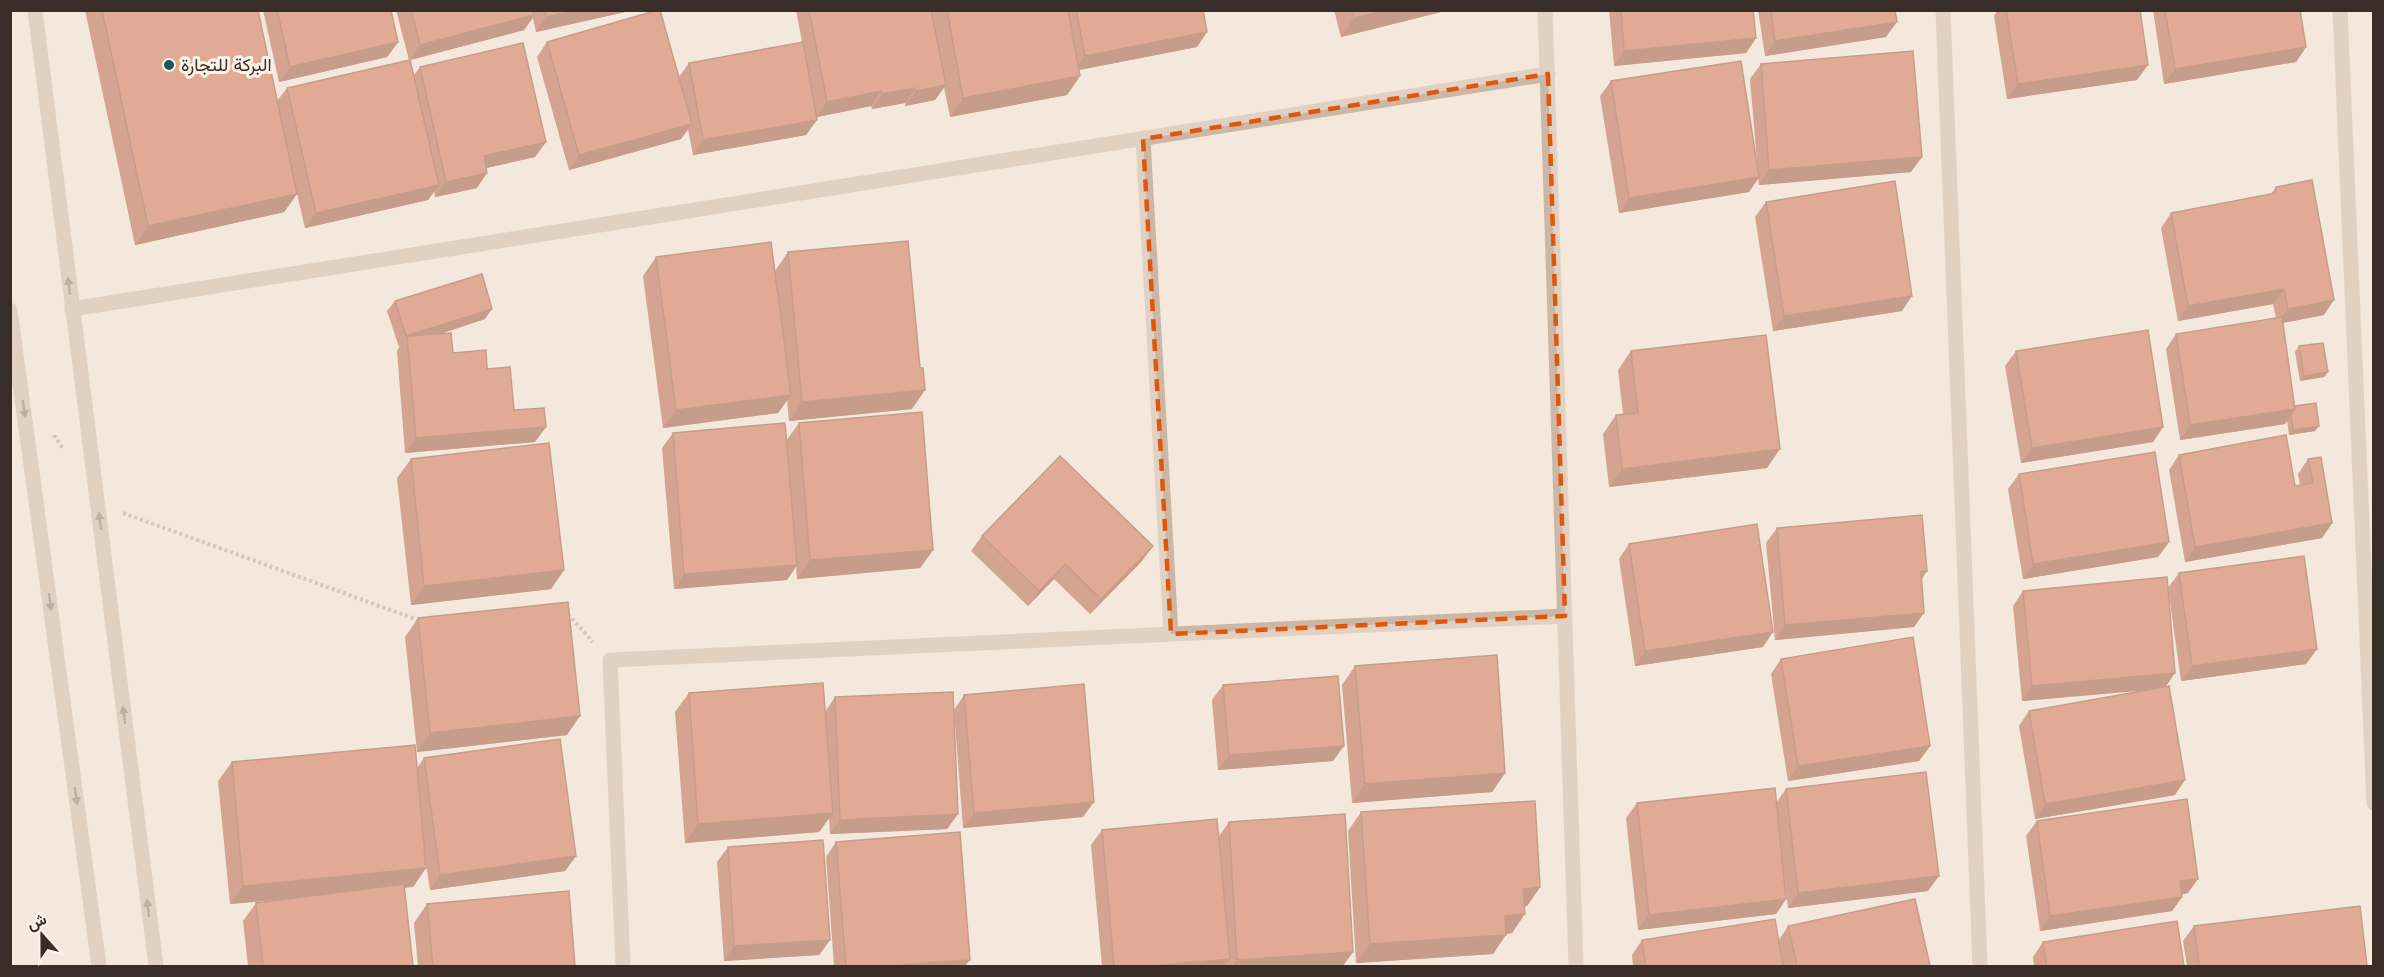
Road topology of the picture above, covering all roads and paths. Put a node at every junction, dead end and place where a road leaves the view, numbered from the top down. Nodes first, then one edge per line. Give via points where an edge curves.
1 (34, 10) edge
2 (1545, 10) edge
3 (1943, 10) edge
4 (2340, 10) edge
5 (1548, 74) junction
6 (1143, 139) junction
7 (72, 309) junction
8 (10, 310) edge
9 (50, 428) dead end
10 (68, 457) dead end
11 (98, 504) junction
12 (567, 612) edge
13 (1565, 616) junction
14 (422, 622) edge
15 (1171, 634) junction
16 (610, 660) junction
17 (2373, 803) edge
18 (99, 966) edge
19 (156, 966) edge
20 (623, 966) edge
21 (1576, 966) edge
22 (1980, 966) edge

7 -> 1 street
2 - 5 street
3 - 22 street
4 - 17 street
5 - 6 street
5 - 13 street
6 - 7 street
6 - 15 street
7 - 11 street
8 -> 18 street
9 - 10 path
11 - 14 path
19 -> 11 street
12 - 16 path
13 - 15 street
13 - 21 street
15 - 16 street
16 - 20 street

